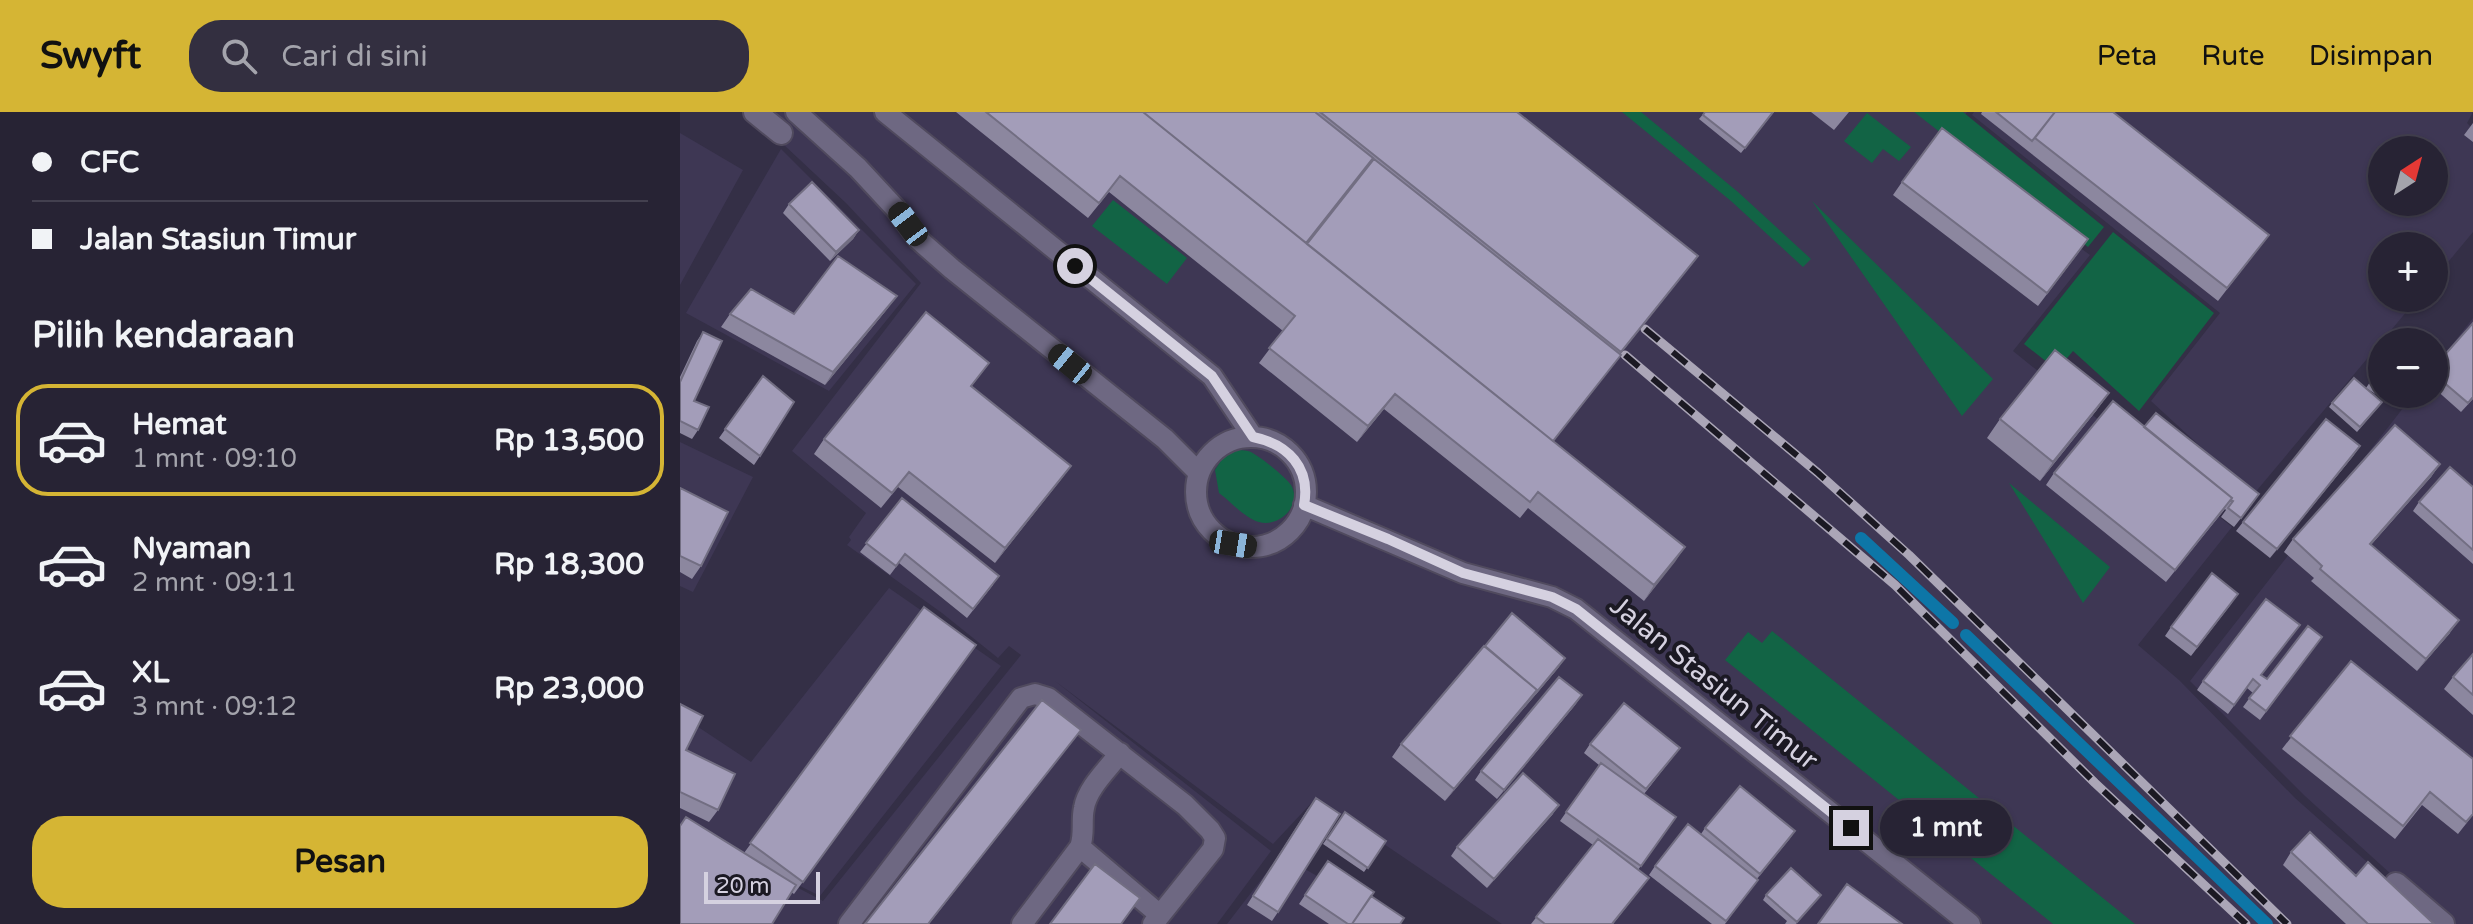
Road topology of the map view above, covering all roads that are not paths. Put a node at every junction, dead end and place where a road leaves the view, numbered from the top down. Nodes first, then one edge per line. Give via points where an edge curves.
1 (755, 112) edge
2 (796, 112) edge
3 (885, 112) edge
4 (781, 133) dead end
5 (1253, 437) junction
6 (1199, 473) junction
7 (1304, 505) junction
8 (1120, 753) junction
9 (1080, 847) junction
10 (2396, 884) edge
11 (1156, 920) edge
12 (849, 924) edge
13 (1022, 924) edge
14 (1970, 924) edge
15 (2443, 924) edge

1 - 4 street
2 - 6 lane via 858,168 919,240 1165,439
3 - 5 lane via 1212,376
5 - 6 lane via 1220,446
5 - 7 lane via 1285,449 1297,461 1304,477
6 - 7 lane via 1198,507 1206,523 1233,544 1267,545 1282,537 1295,526
7 - 14 lane, Jalan Stasiun Timur via 1463,573 1552,597 1576,609
8 - 9 lane via 1084,805
8 - 11 lane via 1185,805 1215,838 1213,849
8 - 12 lane via 1048,698 1021,698
9 - 11 lane
9 - 13 lane
10 - 15 street

